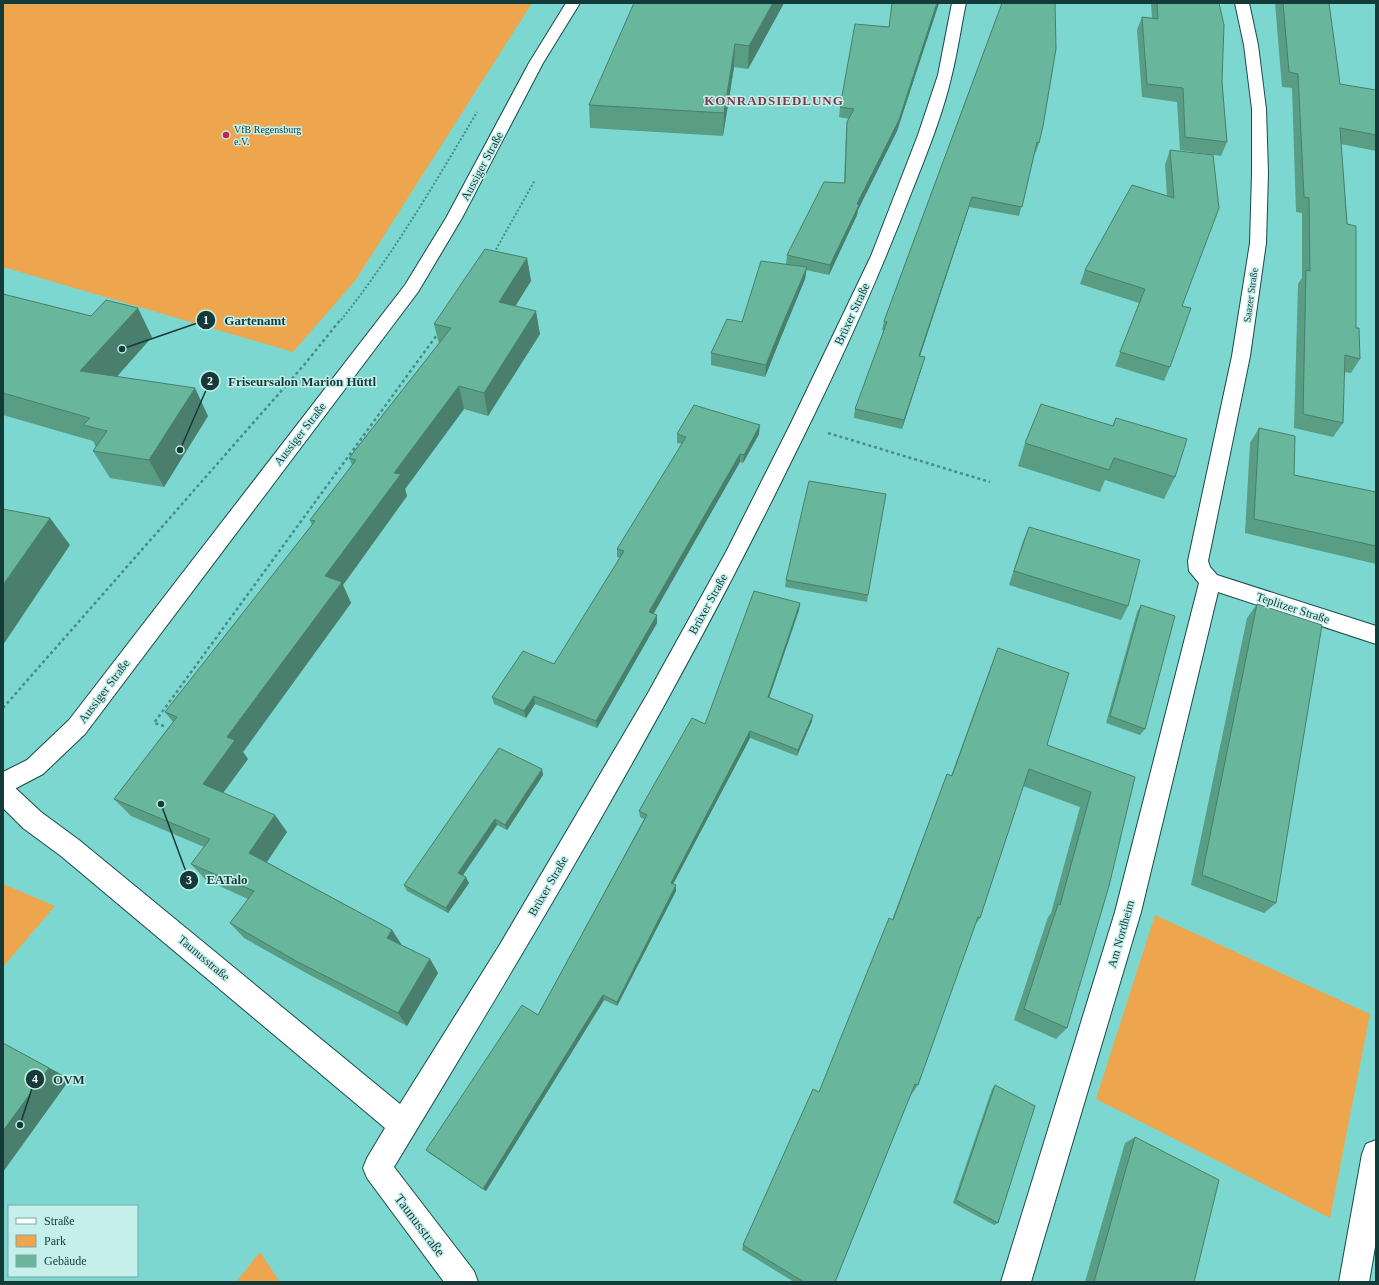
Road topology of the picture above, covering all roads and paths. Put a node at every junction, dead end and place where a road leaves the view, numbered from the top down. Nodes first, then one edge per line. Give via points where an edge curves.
1 (573, 3) edge
2 (959, 3) edge
3 (1242, 3) edge
4 (481, 106) dead end
5 (535, 180) dead end
6 (492, 257) edge
7 (440, 331) edge
8 (800, 425) junction
9 (990, 482) dead end
10 (1210, 581) junction
11 (1376, 635) edge
12 (3, 708) edge
13 (164, 726) edge
14 (3, 784) edge
15 (3, 792) edge
16 (404, 1126) junction
17 (1376, 1154) edge
18 (377, 1168) joint
19 (463, 1282) edge
20 (1016, 1282) edge
21 (1354, 1282) edge

1 - 14 street, Aussiger Straße via 536,63 454,218 412,288 78,727 35,767
2 - 8 street, Brüxer Straße via 945,75 926,135 879,256
3 - 10 street, Saazer Straße via 1251,44 1259,109 1258,243 1241,356 1198,561 1200,571
4 - 12 path via 428,195 370,283 304,366
5 - 6 path
7 - 13 path via 154,723
8 - 9 path
8 - 16 street, Brüxer Straße via 735,555 656,700 508,955
10 - 11 street, Teplitzer Straße
10 - 20 street, Am Nordheim via 1128,912
15 - 16 street, Taunusstraße via 32,820 112,883
16 - 18 street, Brüxer Straße
17 - 21 street
18 - 19 street, Taunusstraße

